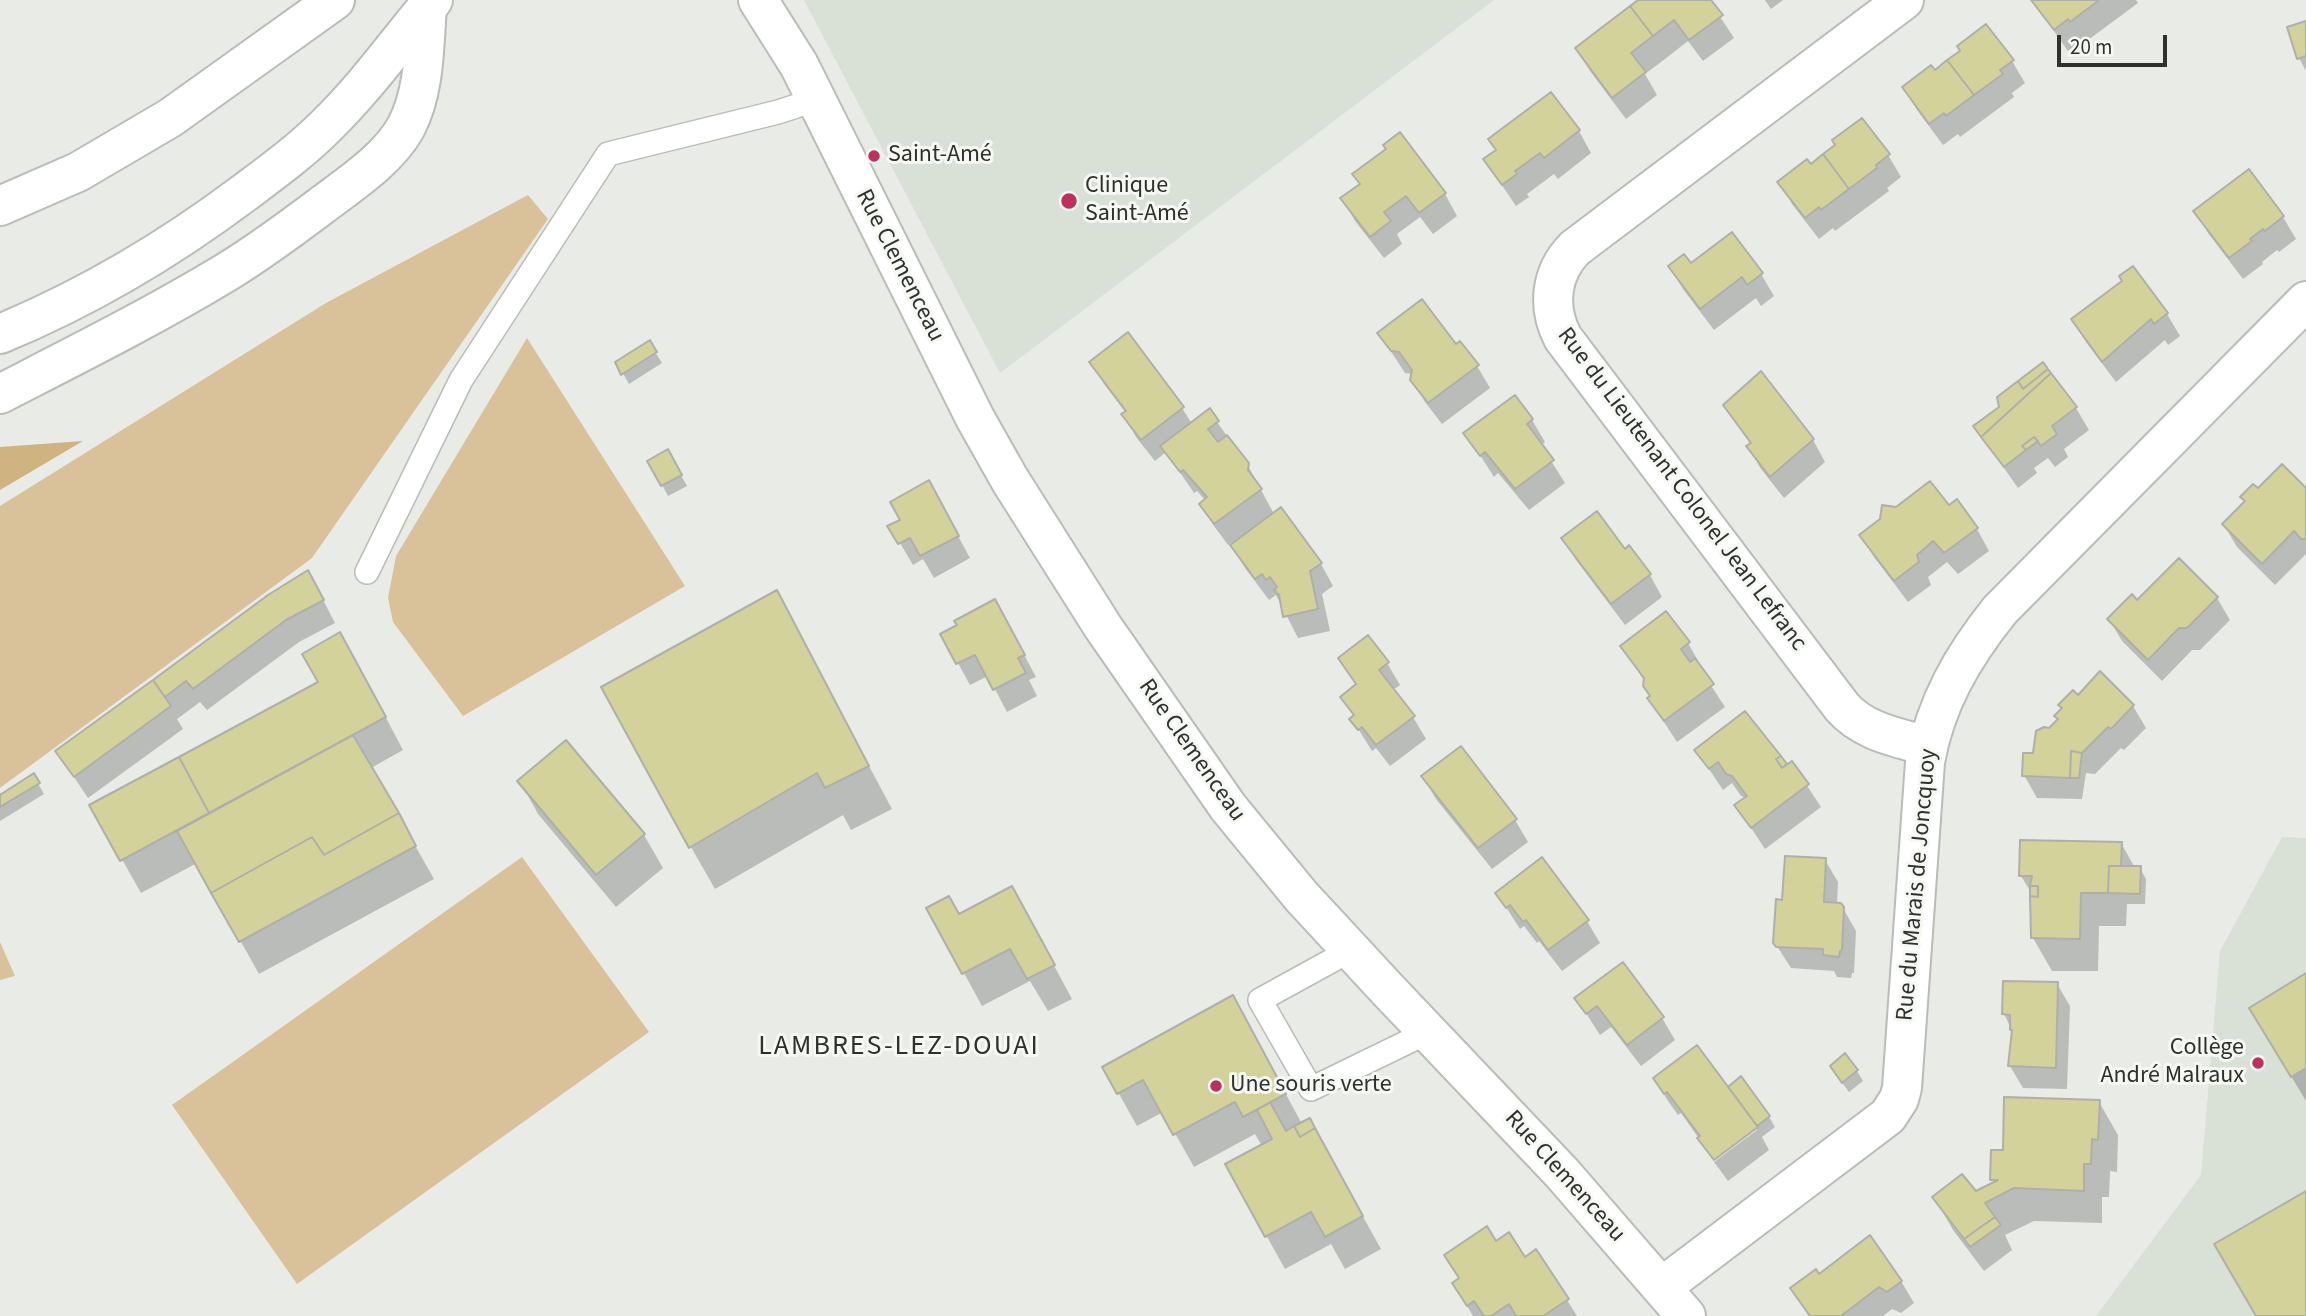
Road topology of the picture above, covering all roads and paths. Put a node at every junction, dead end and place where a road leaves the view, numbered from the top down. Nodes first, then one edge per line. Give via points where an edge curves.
1 (335, 0) edge
2 (730, 0) edge
3 (758, 0) edge
4 (1903, 0) edge
5 (430, 4) edge
6 (815, 100) junction
7 (0, 206) edge
8 (2306, 301) edge
9 (0, 334) edge
10 (0, 394) edge
11 (368, 572) dead end
12 (1927, 746) junction
13 (1351, 950) junction
14 (1428, 1032) junction
15 (1662, 1287) junction
16 (1686, 1316) edge

1 - 7 main road via 170,118 78,172
2 - 6 main road, Rue Clemenceau
3 - 6 main road, Rue Clemenceau via 794,56
4 - 12 main road, Rue du Lieutenant Colonel Jean Lefranc via 1575,248 1558,271 1553,316 1563,338 1842,707 1875,731
5 - 9 main road via 362,88 292,157 201,225 117,277
5 - 10 main road via 413,113 381,157 313,212 226,272
6 - 11 lane via 608,155 461,380
6 - 13 main road, Rue Clemenceau via 975,418 1038,527 1228,807
8 - 12 main road, Rue du Marais de Joncquoy via 2000,610 1948,687
12 - 15 main road, Rue du Marais de Joncquoy via 1899,1099 1888,1116
13 - 14 main road, Rue Clemenceau
13 - 14 lane via 1260,1000 1311,1089
14 - 15 main road, Rue Clemenceau
15 - 16 main road, Rue Clemenceau

